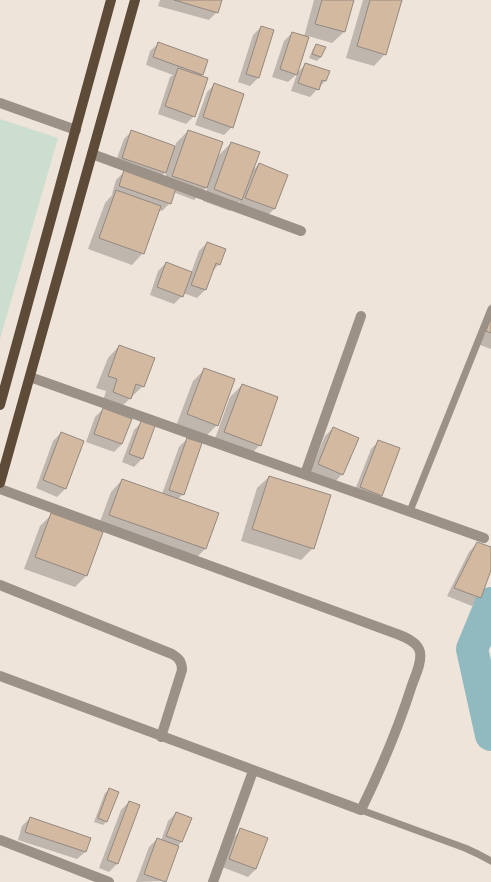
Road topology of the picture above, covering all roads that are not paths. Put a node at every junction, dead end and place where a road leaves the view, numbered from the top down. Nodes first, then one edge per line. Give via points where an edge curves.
1 (112, 0) edge
2 (135, 0) edge
3 (0, 103) edge
4 (76, 130) junction
5 (92, 154) junction
6 (301, 231) dead end
7 (491, 309) edge
8 (361, 316) dead end
9 (30, 377) junction
10 (0, 404) edge
11 (305, 474) junction
12 (0, 483) edge
13 (0, 489) edge
14 (410, 512) junction
15 (484, 538) dead end
16 (0, 586) edge
17 (0, 676) edge
18 (161, 737) junction
19 (253, 771) junction
20 (361, 810) junction
21 (0, 840) edge
22 (491, 861) edge
23 (110, 882) edge
24 (214, 882) edge

1 - 4 main road
2 - 5 main road
3 - 4 street
4 - 10 main road
5 - 6 street
5 - 9 main road
7 - 14 lane
8 - 11 street
9 - 11 street
9 - 12 main road
11 - 14 street
13 - 20 street via 397,634 417,646 420,652 419,663 401,722
14 - 15 street
16 - 18 street via 178,657 182,663 182,670
17 - 18 street
18 - 19 street
19 - 20 street
19 - 24 street
20 - 22 lane via 466,848
21 - 23 street

